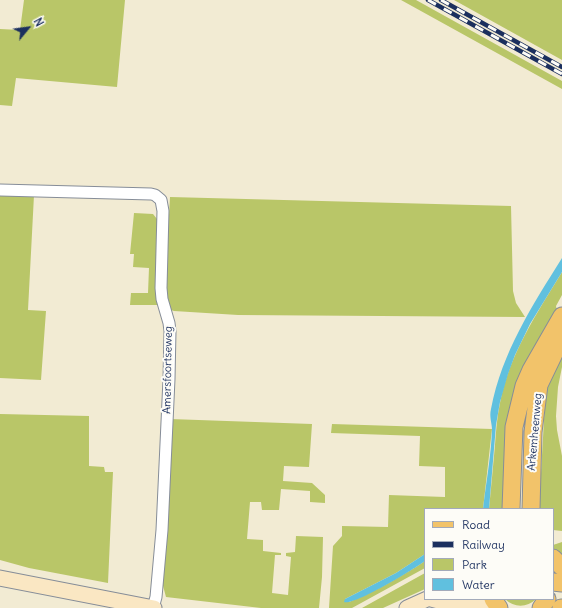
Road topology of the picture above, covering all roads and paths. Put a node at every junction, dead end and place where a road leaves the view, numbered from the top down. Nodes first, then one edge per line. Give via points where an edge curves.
1 (0, 190) edge
2 (562, 316) edge
3 (562, 337) edge
4 (511, 508) edge
5 (531, 508) edge
6 (554, 559) edge
7 (562, 567) edge
8 (0, 578) edge
9 (425, 600) edge
10 (435, 600) edge
11 (489, 604) edge
12 (153, 608) edge
13 (407, 608) edge

1 - 12 street, Amersfoortseweg via 151,194 161,200 161,288 170,331 162,530
2 - 4 main road, Arkemheenweg via 524,386 514,427
3 - 5 main road, Arkemheenweg via 539,385 533,432
6 - 7 main road
8 - 12 main road, Amersfoortseweg
9 - 13 main road
10 - 11 main road via 454,605

